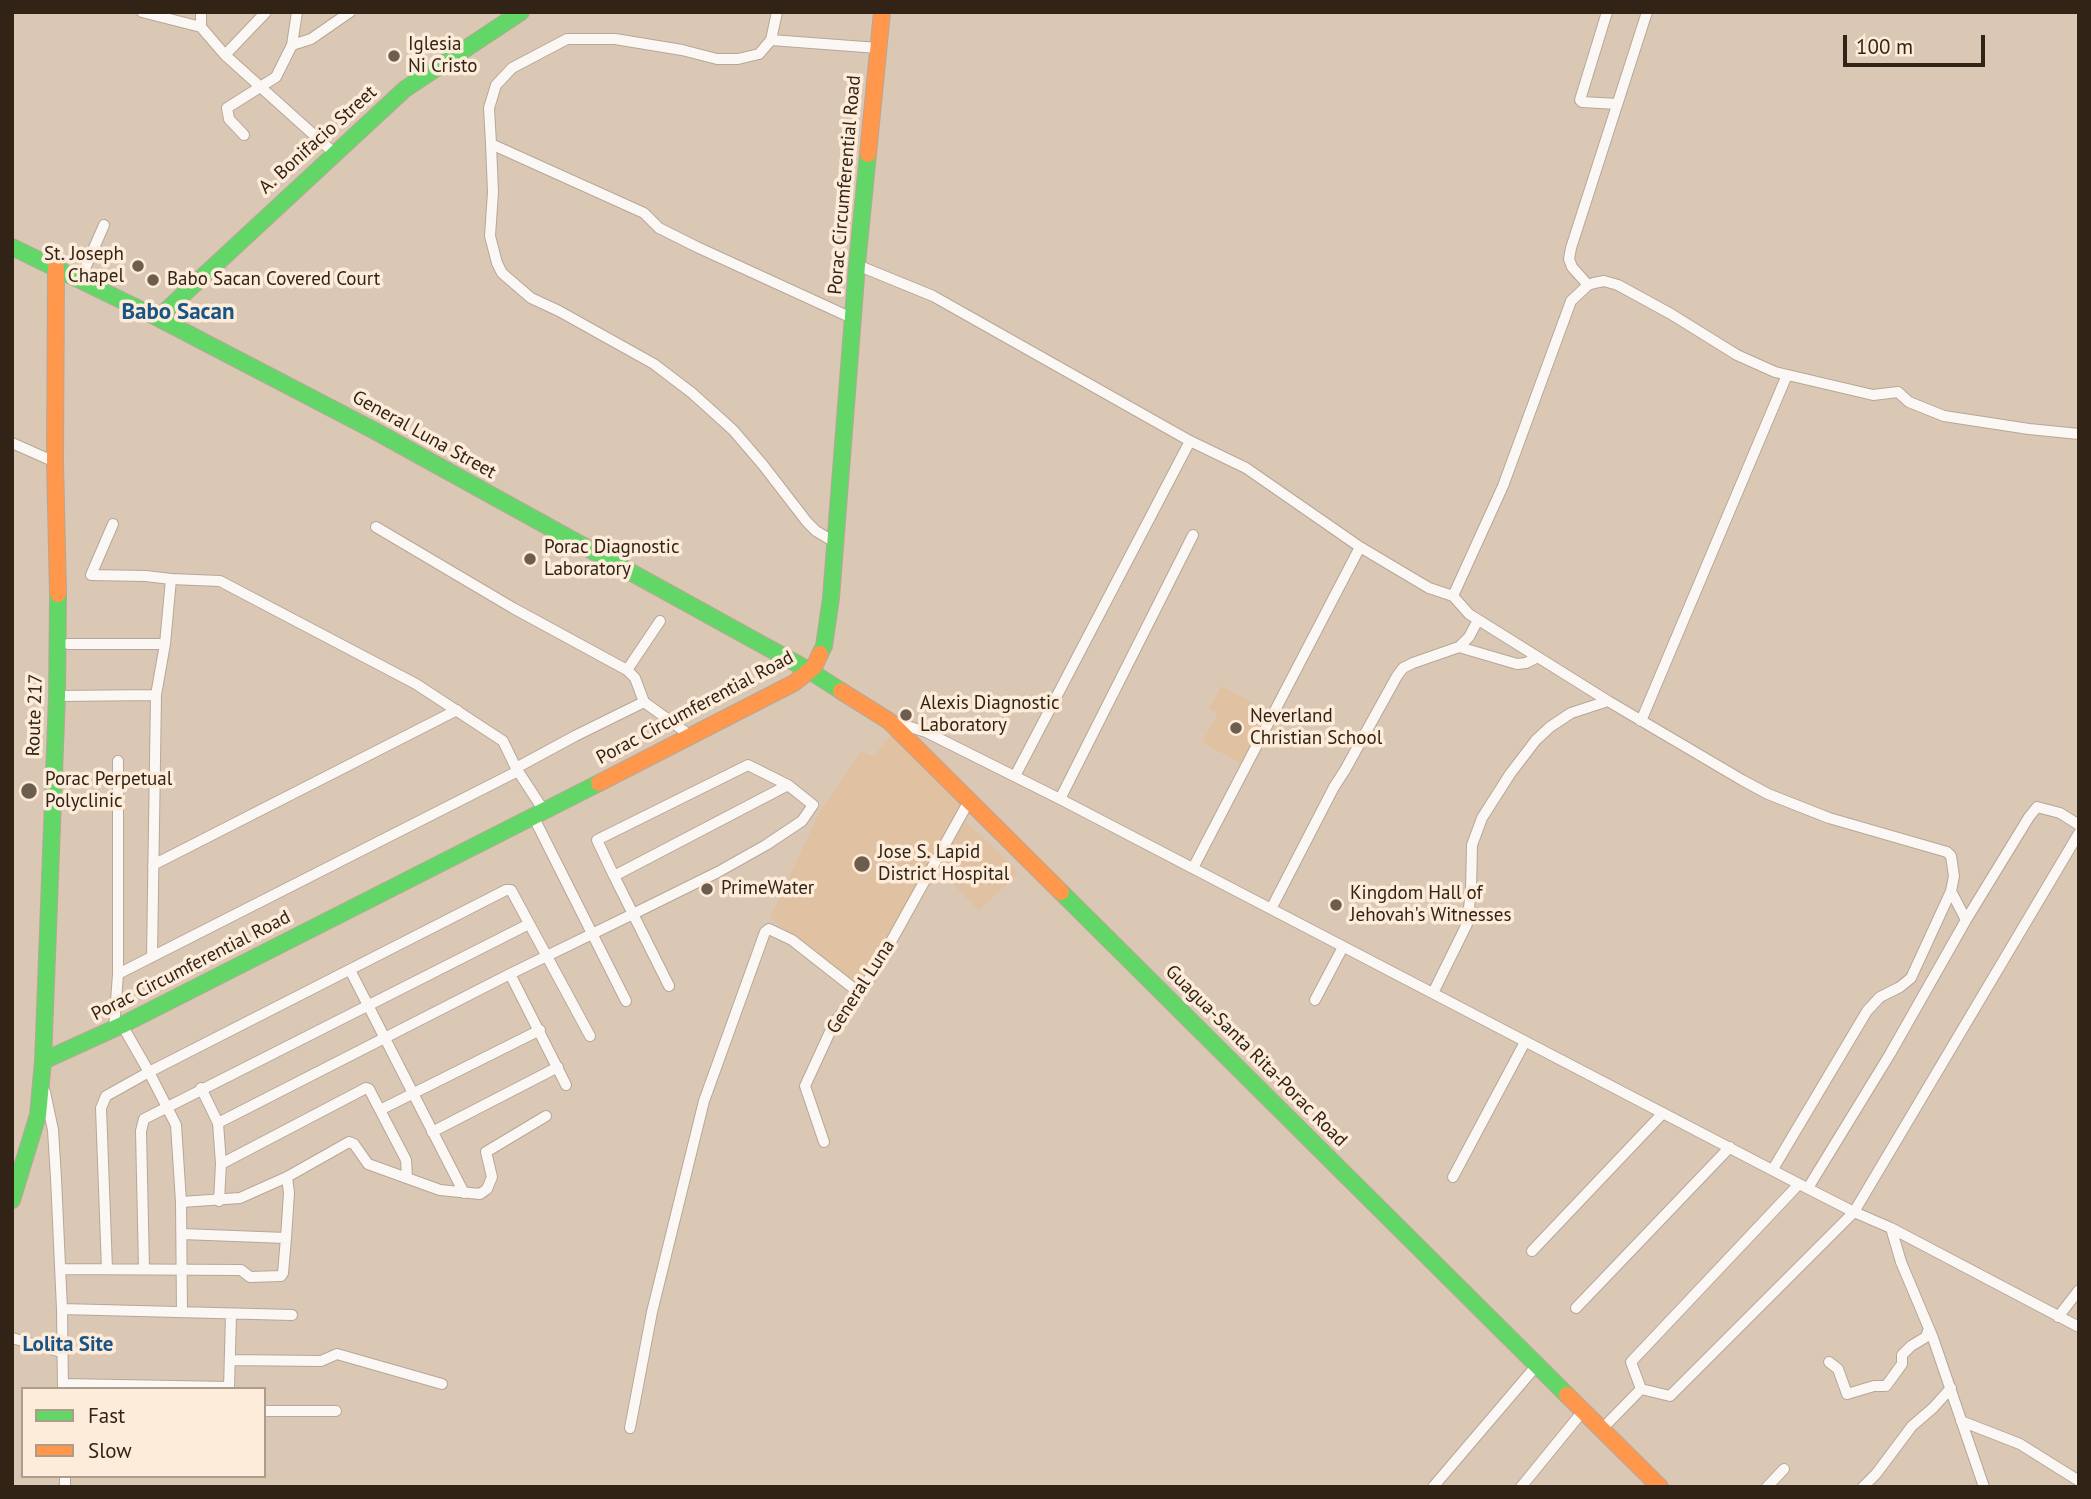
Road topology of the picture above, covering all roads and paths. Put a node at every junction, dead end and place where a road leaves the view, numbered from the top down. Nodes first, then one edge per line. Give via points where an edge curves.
1 (142, 12) edge
2 (201, 12) edge
3 (266, 12) edge
4 (350, 12) edge
5 (521, 12) edge
6 (777, 12) edge
7 (882, 12) edge
8 (1607, 12) edge
9 (1647, 12) edge
10 (298, 14) edge
11 (201, 27) junction
12 (771, 40) junction
13 (292, 45) junction
14 (878, 48) junction
15 (225, 55) junction
16 (260, 88) junction
17 (1617, 104) junction
18 (244, 135) dead end
19 (491, 144) junction
20 (334, 153) junction
21 (104, 225) dead end
22 (12, 247) edge
23 (858, 265) junction
24 (56, 268) junction
25 (80, 280) junction
26 (1588, 285) junction
27 (158, 318) junction
28 (854, 319) junction
29 (1787, 375) junction
30 (2079, 434) edge
31 (1190, 441) junction
32 (12, 443) edge
33 (55, 462) junction
34 (114, 524) dead end
35 (376, 527) dead end
36 (1194, 535) dead end
37 (836, 543) junction
38 (1360, 547) junction
39 (171, 579) junction
40 (1453, 596) junction
41 (1478, 620) junction
42 (660, 621) dead end
43 (68, 644) dead end
44 (165, 644) junction
45 (1460, 647) junction
46 (1538, 657) junction
47 (627, 670) junction
48 (810, 671) junction
49 (156, 695) junction
50 (57, 696) junction
51 (1608, 701) junction
52 (644, 702) junction
53 (457, 710) junction
54 (888, 721) junction
55 (1641, 721) junction
56 (691, 736) junction
57 (118, 761) dead end
58 (517, 769) junction
59 (1015, 776) junction
60 (788, 785) junction
61 (1060, 799) junction
62 (969, 801) junction
63 (539, 813) junction
64 (2079, 825) edge
65 (2079, 833) edge
66 (153, 866) junction
67 (1193, 868) junction
68 (614, 876) junction
69 (1951, 891) junction
70 (1271, 909) junction
71 (634, 914) junction
72 (1966, 920) junction
73 (529, 924) junction
74 (592, 934) junction
75 (1343, 947) junction
76 (152, 957) junction
77 (546, 957) junction
78 (350, 970) junction
79 (118, 974) junction
80 (510, 975) junction
81 (669, 986) dead end
82 (857, 992) junction
83 (1433, 993) junction
84 (1315, 1000) dead end
85 (626, 1001) dead end
86 (368, 1005) junction
87 (118, 1027) junction
88 (540, 1030) junction
89 (590, 1036) dead end
90 (385, 1038) junction
91 (1525, 1042) junction
92 (43, 1061) junction
93 (558, 1067) junction
94 (149, 1072) junction
95 (42, 1080) junction
96 (566, 1084) dead end
97 (201, 1088) junction
98 (412, 1093) junction
99 (166, 1106) junction
100 (380, 1110) junction
101 (1663, 1112) junction
102 (547, 1116) dead end
103 (218, 1123) junction
104 (432, 1132) junction
105 (824, 1142) dead end
106 (1730, 1147) junction
107 (221, 1164) junction
108 (1773, 1169) junction
109 (287, 1177) junction
110 (407, 1177) junction
111 (1453, 1177) dead end
112 (1804, 1186) junction
113 (464, 1193) junction
114 (12, 1200) edge
115 (219, 1201) junction
116 (181, 1202) junction
117 (1854, 1212) junction
118 (1891, 1228) junction
119 (182, 1234) junction
120 (286, 1238) junction
121 (1532, 1251) dead end
122 (61, 1269) junction
123 (107, 1269) junction
124 (144, 1269) junction
125 (183, 1270) junction
126 (2079, 1290) edge
127 (1576, 1308) dead end
128 (62, 1309) junction
129 (182, 1312) junction
130 (231, 1314) junction
131 (292, 1315) dead end
132 (2058, 1317) junction
133 (1929, 1328) junction
134 (2079, 1328) edge
135 (12, 1338) edge
136 (61, 1352) junction
137 (230, 1360) junction
138 (1829, 1362) dead end
139 (1537, 1365) junction
140 (442, 1384) dead end
141 (62, 1387) edge
142 (229, 1387) edge
143 (1951, 1388) junction
144 (1642, 1389) junction
145 (266, 1411) edge
146 (336, 1411) dead end
147 (1583, 1411) junction
148 (1961, 1421) junction
149 (630, 1428) dead end
150 (1602, 1430) junction
151 (1784, 1469) dead end
152 (2079, 1481) edge
153 (1433, 1487) edge
154 (1521, 1487) edge
155 (1660, 1487) edge
156 (1767, 1487) edge
157 (1863, 1487) edge
158 (1984, 1487) edge

1 - 11 street
2 - 11 street
3 - 15 street
4 - 13 street via 311,39
5 - 20 main road, A. Bonifacio Street via 405,89
6 - 12 street
7 - 14 main road, Porac Circumferential Road
8 - 17 street via 1580,100
9 - 17 street
10 - 13 street
11 - 15 street
12 - 14 street
12 - 19 street via 759,54 717,59 615,38 567,39 512,68 496,85 489,108
13 - 16 street via 276,77
14 - 23 main road, Porac Circumferential Road
15 - 16 street
16 - 18 street via 227,108 229,119
16 - 20 street
17 - 26 street via 1570,248 1572,267
19 - 28 street via 644,213 659,228
19 - 37 street via 491,236 502,273 531,298 654,364 692,393 733,430 807,522
20 - 27 main road, A. Bonifacio Street
21 - 25 street
22 - 24 main road, General Luna Street
23 - 28 main road, Porac Circumferential Road
23 - 31 street via 933,296
24 - 25 main road, General Luna Street
24 - 33 main road, Route 217
25 - 27 main road, General Luna Street
26 - 29 street via 1604,281 1618,285 1737,355
26 - 40 street via 1571,301 1503,486
27 - 48 main road, General Luna Street via 375,431
28 - 37 main road, Porac Circumferential Road
29 - 30 street via 1873,394 1898,392 1909,402 1944,416
29 - 55 street
31 - 38 street via 1246,468
31 - 59 street
32 - 33 street
33 - 50 main road, Route 217
34 - 39 street via 91,575
35 - 47 street
36 - 61 street
37 - 48 main road, Porac Circumferential Road via 824,646
38 - 40 street
38 - 67 street
39 - 44 street
39 - 53 street via 220,581
40 - 41 street
41 - 45 street
41 - 46 street
42 - 47 street
43 - 44 street
44 - 49 street
45 - 46 street via 1517,664
45 - 70 street via 1413,663 1397,676
46 - 51 street
47 - 52 street
48 - 54 main road, Guagua-Santa Rita-Porac Road
48 - 56 main road, Porac Circumferential Road
49 - 50 street
49 - 66 street
50 - 92 main road, Route 217
51 - 55 street
51 - 83 street via 1571,713 1536,740 1482,818 1472,845 1466,924
52 - 56 street
52 - 58 street
53 - 58 street via 503,741
53 - 66 street
54 - 59 street via 926,732
54 - 62 main road, Guagua-Santa Rita-Porac Road
55 - 69 street via 1768,794 1829,818 1947,852 1954,876
56 - 63 main road, Porac Circumferential Road
57 - 79 street
58 - 63 street
58 - 76 street
59 - 61 street
60 - 68 street
60 - 68 street via 748,765 597,840
60 - 71 street via 813,805 802,821 718,872
61 - 67 street
62 - 82 street, General Luna via 873,974
62 - 139 main road, Guagua-Santa Rita-Porac Road
63 - 74 street
63 - 87 main road, Porac Circumferential Road
64 - 72 street via 2060,813 2037,807
65 - 117 street
66 - 76 street
67 - 70 street
68 - 71 street
69 - 72 street
69 - 108 street via 1911,978 1867,1011
70 - 75 street
71 - 74 street
71 - 81 street
72 - 112 street via 1885,1064
73 - 77 street
73 - 78 street via 508,889
73 - 86 street
74 - 77 street
74 - 85 street
75 - 83 street
75 - 84 street
76 - 79 street
77 - 80 street
77 - 89 street
78 - 86 street
78 - 94 street
79 - 87 street
80 - 88 street
80 - 90 street
82 - 105 street, General Luna via 834,1023 805,1086
82 - 149 street via 792,940 769,929 765,932 704,1101 652,1312
83 - 91 street
86 - 90 street
86 - 97 street
87 - 92 main road, Porac Circumferential Road
87 - 94 street
88 - 93 street
88 - 98 street
90 - 98 street
90 - 103 street
91 - 101 street
91 - 111 street
92 - 95 main road, Route 217
93 - 96 street
93 - 104 street
94 - 99 street
94 - 123 street via 110,1092 101,1108
95 - 114 main road, Route 217 via 38,1115
95 - 122 street via 53,1130
97 - 99 street
97 - 103 street
98 - 100 street
98 - 104 street
99 - 116 street via 176,1125
99 - 124 street via 141,1125
100 - 107 street via 365,1088
100 - 110 street via 406,1160
101 - 106 street
101 - 121 street
102 - 113 street via 486,1152 492,1175 489,1186 480,1194
103 - 107 street
104 - 113 street
106 - 108 street
106 - 127 street
107 - 115 street
108 - 112 street
109 - 110 street via 349,1142 368,1164
109 - 115 street via 240,1198
109 - 120 street
110 - 113 street via 440,1190
112 - 117 street
112 - 144 street via 1631,1362
115 - 116 street
116 - 119 street
117 - 118 street
117 - 144 street via 1670,1396
118 - 132 street
118 - 133 street
119 - 120 street
119 - 125 street
120 - 125 street via 279,1276 250,1277 241,1270
122 - 123 street
122 - 128 street
123 - 124 street
124 - 125 street
125 - 129 street
126 - 132 street
128 - 129 street
128 - 136 street
129 - 130 street
130 - 131 street
130 - 137 street
132 - 134 street
133 - 138 street via 1926,1337 1902,1355 1899,1371 1886,1386 1847,1394 1838,1369
133 - 143 street
135 - 136 street
136 - 141 street
137 - 140 street via 321,1361 337,1354
137 - 142 street
139 - 147 main road, Guagua-Santa Rita-Porac Road
139 - 153 street
143 - 148 street
143 - 157 street via 1912,1426
144 - 150 street
145 - 146 street
147 - 150 main road, Guagua-Santa Rita-Porac Road
147 - 154 street
148 - 152 street via 2020,1444
148 - 158 street
150 - 155 main road, Guagua-Santa Rita-Porac Road
151 - 156 street

